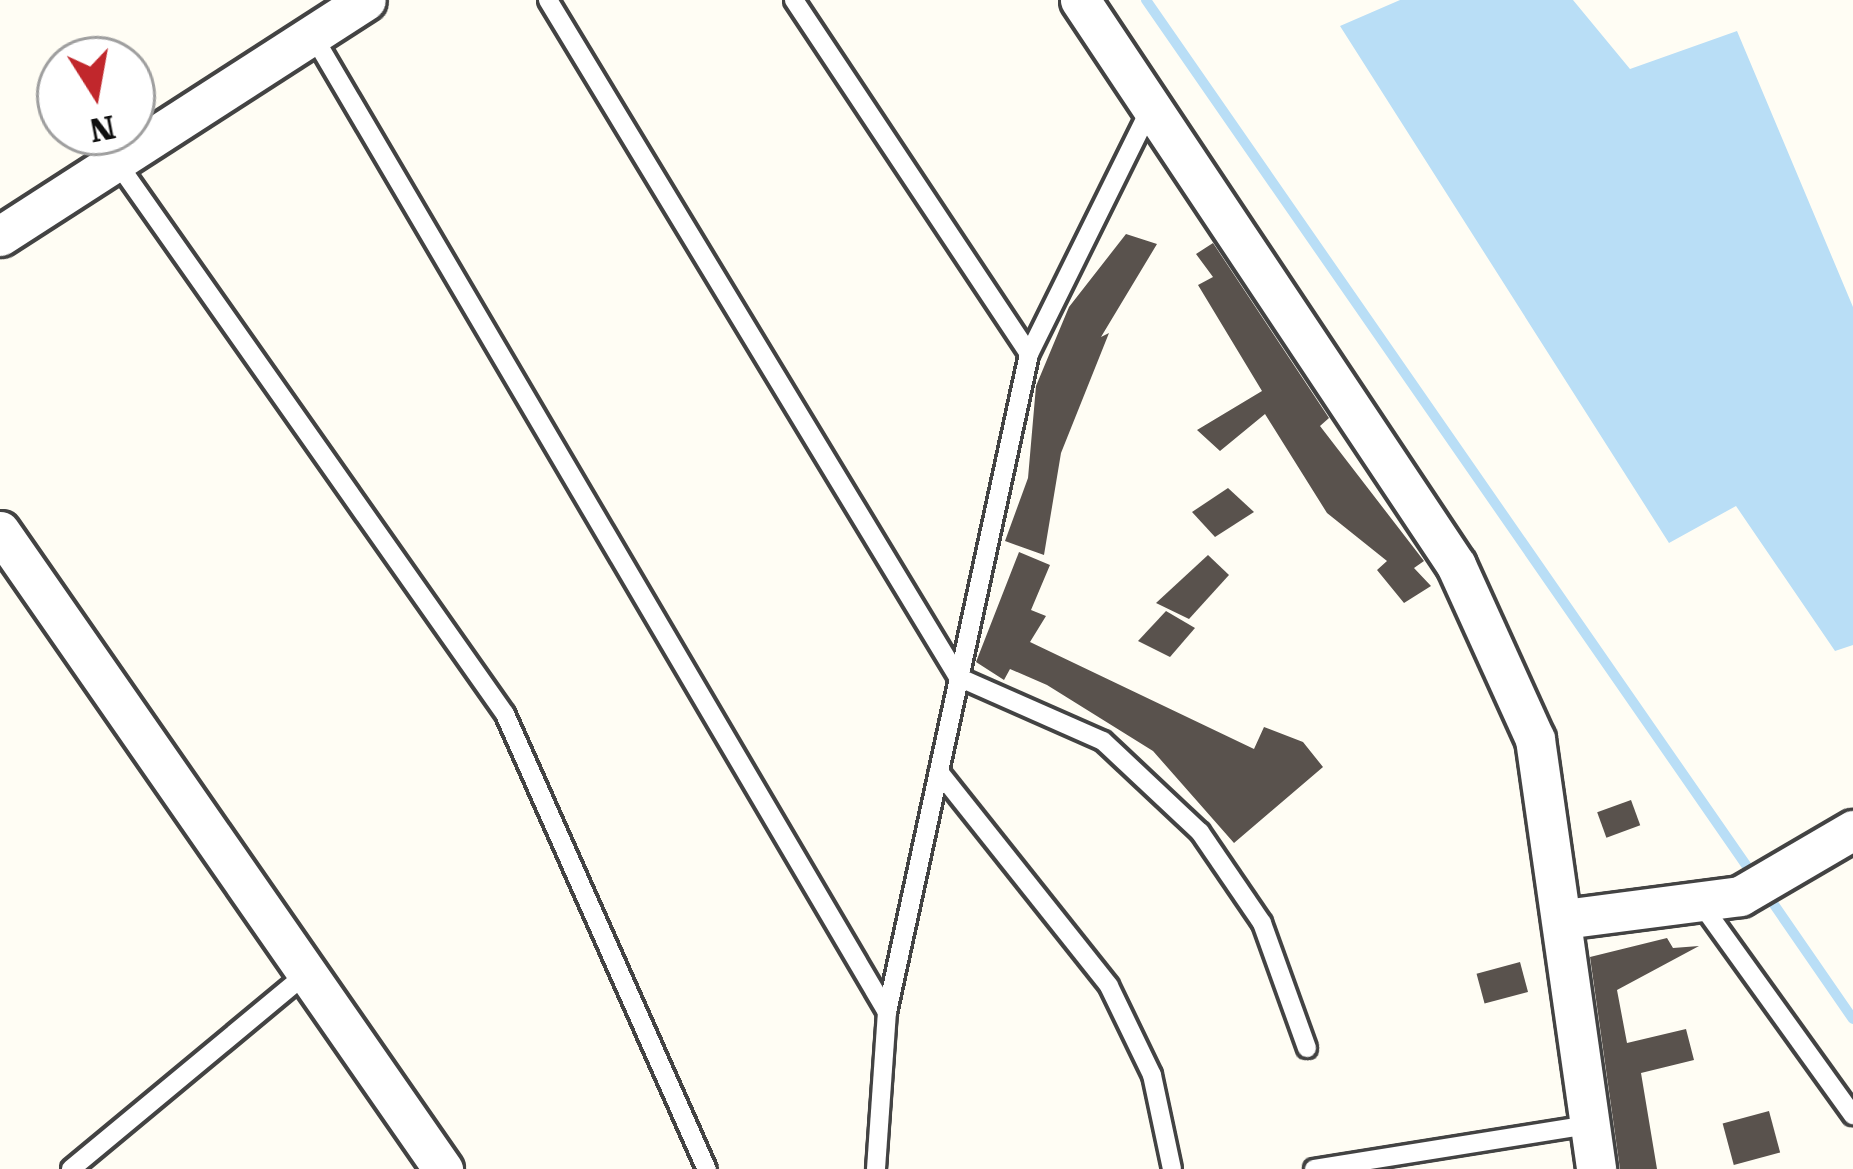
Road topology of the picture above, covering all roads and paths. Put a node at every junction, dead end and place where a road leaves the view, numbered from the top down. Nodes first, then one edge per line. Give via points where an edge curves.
1 (366, 0) edge
2 (548, 0) edge
3 (794, 0) edge
4 (1080, 0) edge
5 (311, 34) junction
6 (1151, 107) junction
7 (116, 160) junction
8 (0, 236) edge
9 (1028, 354) junction
10 (0, 531) edge
11 (958, 677) junction
12 (939, 772) junction
13 (1853, 830) edge
14 (1699, 901) junction
15 (1564, 919) junction
16 (307, 974) junction
17 (887, 1012) junction
18 (1306, 1048) dead end
19 (1853, 1115) edge
20 (1590, 1125) junction
21 (71, 1169) edge
22 (443, 1169) edge
23 (707, 1169) edge
24 (876, 1169) edge
25 (1172, 1169) edge
26 (1314, 1169) edge
27 (1596, 1169) edge

1 - 5 street
2 - 11 lane
3 - 9 lane
4 - 6 street
5 - 7 street
5 - 17 lane
6 - 9 lane
6 - 15 street via 1456,565 1535,740
7 - 8 street
7 - 23 lane via 506,714
9 - 11 lane
10 - 16 street
11 - 12 lane
11 - 18 lane via 1102,741 1200,832 1262,923
12 - 17 lane
12 - 25 lane via 1109,986 1152,1075
13 - 14 street via 1740,896
14 - 15 street
14 - 19 lane
15 - 20 street
16 - 21 lane
16 - 22 street
17 - 24 lane
20 - 26 lane
20 - 27 street

